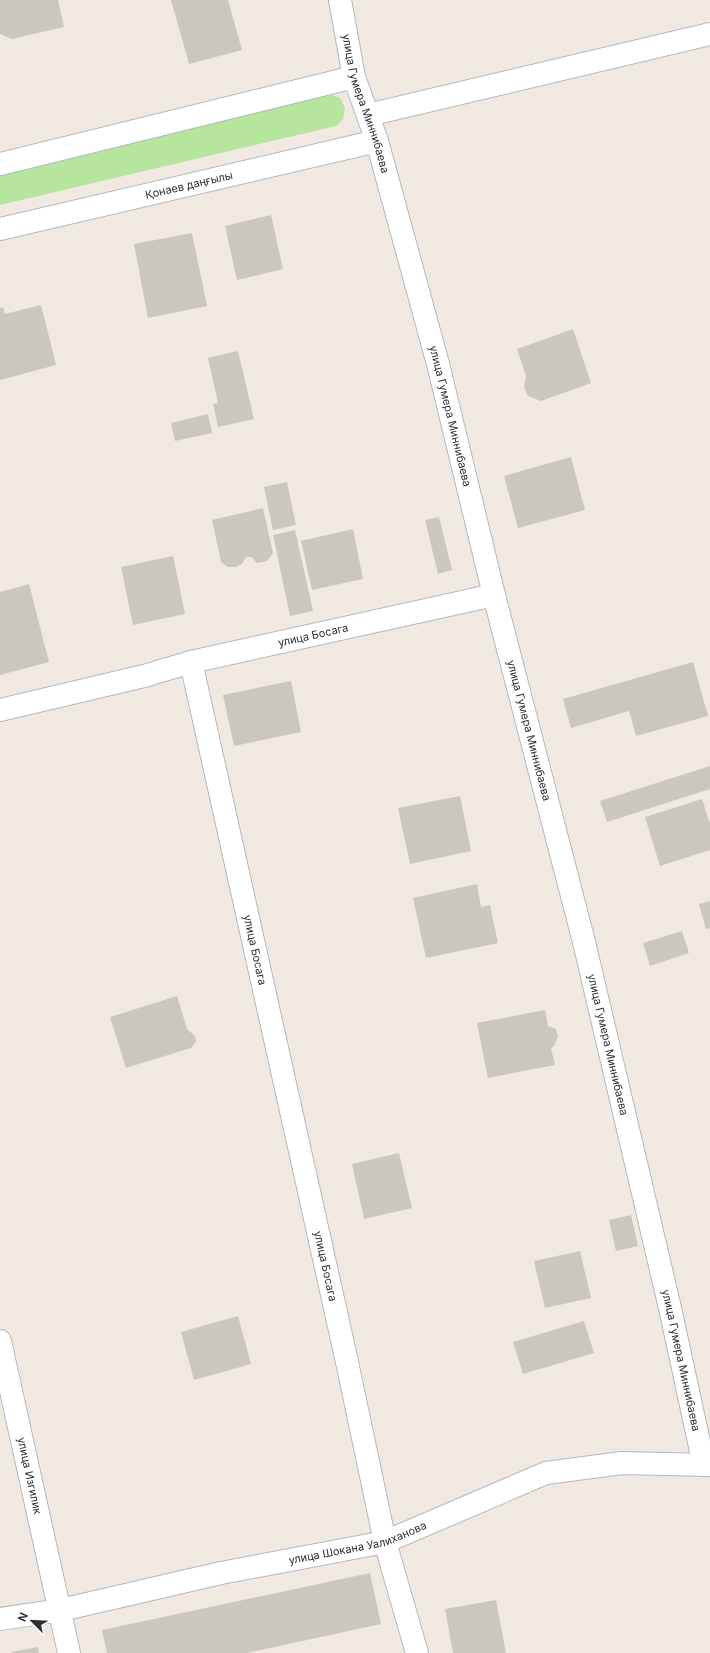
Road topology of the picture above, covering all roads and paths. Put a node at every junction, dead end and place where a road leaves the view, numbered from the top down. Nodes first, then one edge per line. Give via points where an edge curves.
1 (340, 0) edge
2 (710, 34) edge
3 (354, 77) junction
4 (368, 115) junction
5 (377, 141) junction
6 (0, 164) edge
7 (0, 229) edge
8 (494, 595) junction
9 (191, 662) junction
10 (0, 710) edge
11 (0, 1341) edge
12 (707, 1465) edge
13 (385, 1542) junction
14 (60, 1610) junction
15 (0, 1620) edge
16 (69, 1653) edge
17 (417, 1653) edge

1 - 3 street, улица Гумера Миннибаева
2 - 4 street
3 - 4 street, улица Гумера Миннибаева
3 - 6 street
4 - 5 street, улица Гумера Миннибаева
5 - 7 street, Қонаев даңғылы
5 - 8 street, улица Гумера Миннибаева via 438,364
8 - 9 street, улица Босага
8 - 12 street, улица Гумера Миннибаева via 584,942
9 - 10 street via 144,676
9 - 13 street, улица Босага
11 - 14 street, улица Изгилик
12 - 13 street, улица Шокана Уалиханова via 622,1463 546,1473
13 - 14 street, улица Шокана Уалиханова via 221,1573
13 - 17 street, улица Босага
14 - 15 street, улица Шокана Уалиханова
14 - 16 street, улица Изгилик

